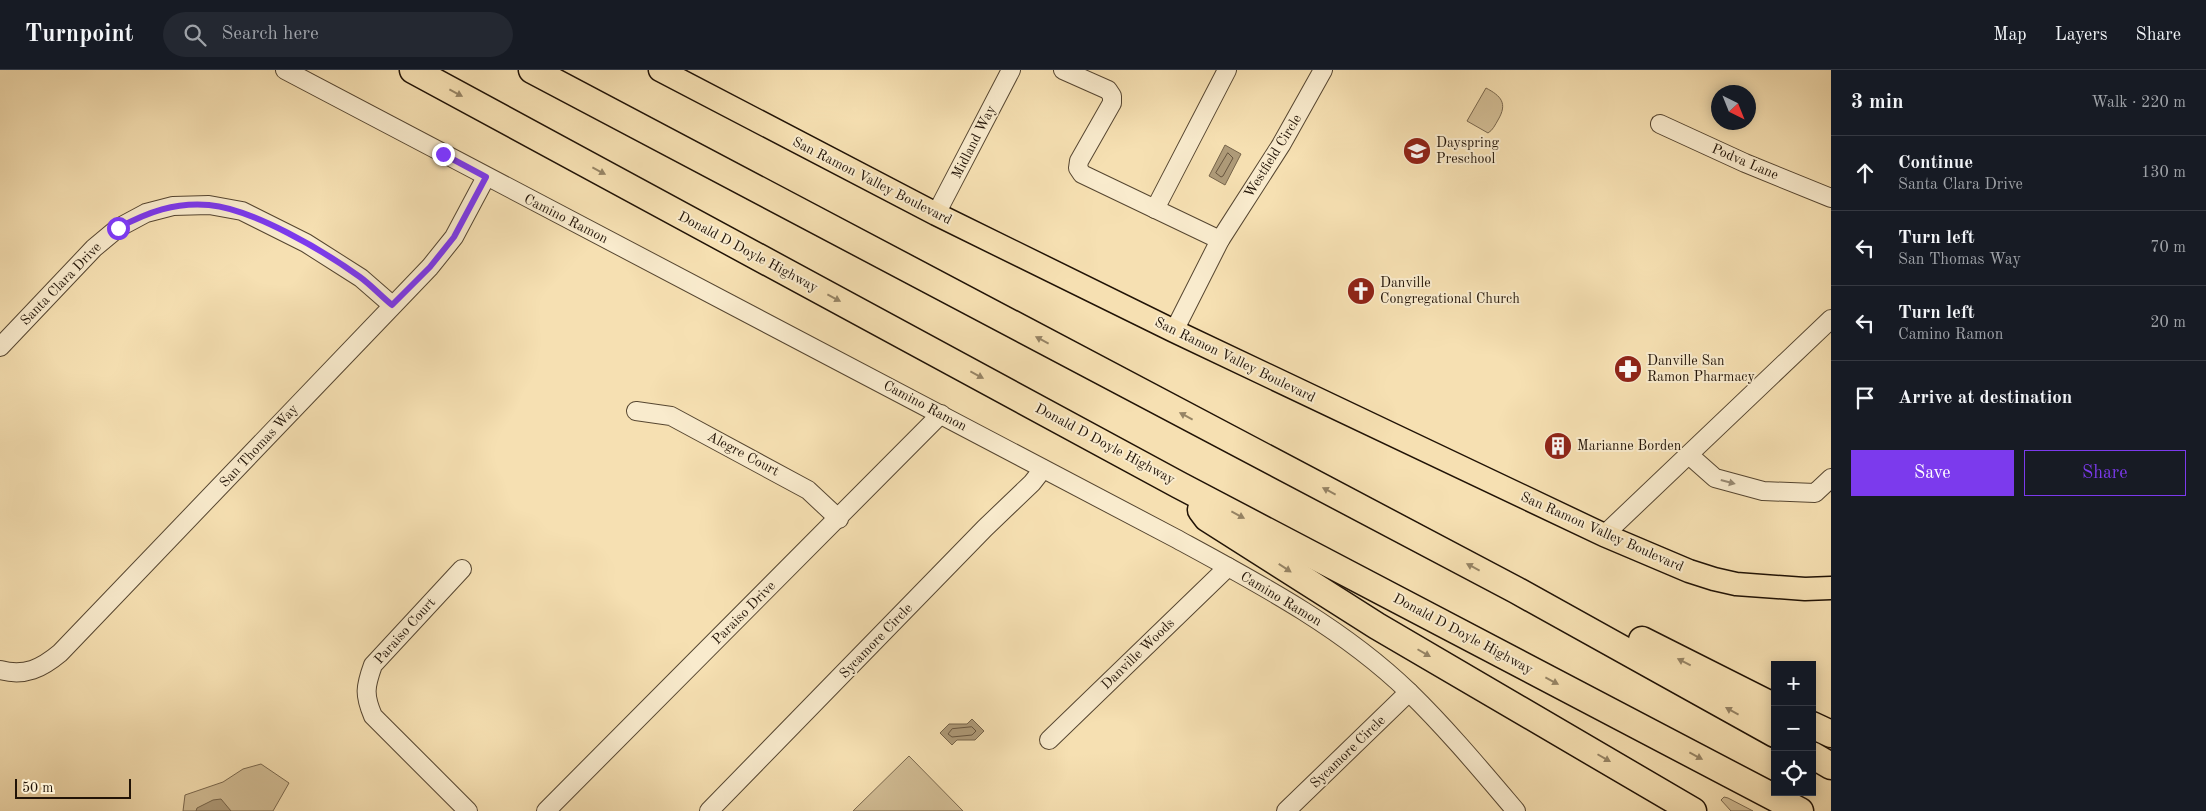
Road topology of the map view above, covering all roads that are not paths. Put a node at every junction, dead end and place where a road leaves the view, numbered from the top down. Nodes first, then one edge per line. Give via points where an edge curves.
1 (285, 70) edge
2 (413, 70) edge
3 (532, 70) edge
4 (660, 70) edge
5 (1011, 70) edge
6 (1062, 70) edge
7 (1227, 70) edge
8 (1323, 70) edge
9 (1660, 124) dead end
10 (486, 177) junction
11 (1831, 198) edge
12 (1155, 209) junction
13 (936, 214) junction
14 (1220, 240) junction
15 (392, 305) junction
16 (1831, 319) edge
17 (1174, 331) junction
18 (0, 347) edge
19 (636, 411) dead end
20 (941, 414) junction
21 (1689, 455) junction
22 (1042, 470) junction
23 (1831, 478) edge
24 (1179, 485) junction
25 (839, 518) junction
26 (1604, 535) junction
27 (1228, 567) junction
28 (462, 569) dead end
29 (1831, 588) edge
30 (1516, 590) junction
31 (0, 670) edge
32 (1409, 692) junction
33 (1773, 706) edge
34 (1816, 727) edge
35 (1771, 732) edge
36 (1831, 734) edge
37 (1048, 740) dead end
38 (1816, 757) edge
39 (1831, 766) edge
40 (468, 811) edge
41 (546, 811) edge
42 (709, 811) edge
43 (1286, 811) edge
44 (1516, 811) edge
45 (1694, 811) edge
46 (1800, 811) edge

1 - 10 street, Camino Ramon
2 -> 24 highway, Donald D Doyle Highway
30 -> 3 highway
4 - 13 main road, San Ramon Valley Boulevard
5 - 13 street, Midland Way
6 - 12 street via 1108,90 1112,96 1112,103 1079,162 1082,174
7 - 12 street
8 - 14 street, Westfield Circle via 1281,145
9 - 11 street, Podva Lane
10 - 15 street, San Thomas Way via 454,237
10 - 20 street, Camino Ramon
12 - 14 street
13 - 17 main road, San Ramon Valley Boulevard
14 - 17 street, Westfield Circle
15 - 18 street, Santa Clara Drive via 362,278 306,243 242,211 209,205 173,206 146,213 118,228 94,248
15 - 31 street, San Thomas Way via 60,653 44,666 27,673
16 - 21 street
17 - 26 main road, San Ramon Valley Boulevard
19 - 25 street, Alegre Court via 672,416 808,490
20 - 22 street, Camino Ramon
20 - 25 street, Paraiso Drive
21 -> 23 street via 1714,478 1763,491 1815,493
21 - 26 street
22 - 27 street, Camino Ramon
22 - 42 street, Sycamore Circle
24 -> 45 highway via 1207,518 1323,592
24 -> 46 highway, Donald D Doyle Highway
25 - 41 street, Paraiso Drive
26 - 29 main road, San Ramon Valley Boulevard via 1721,581 1805,589
27 - 32 street, Camino Ramon via 1318,620
27 - 37 street, Danville Woods
28 - 40 street, Paraiso Court via 373,665 366,683 366,699 373,716
33 -> 30 highway via 1584,610
35 -> 30 highway
32 - 43 street, Sycamore Circle
32 - 44 street, Camino Ramon
34 - 36 highway
38 - 39 highway

